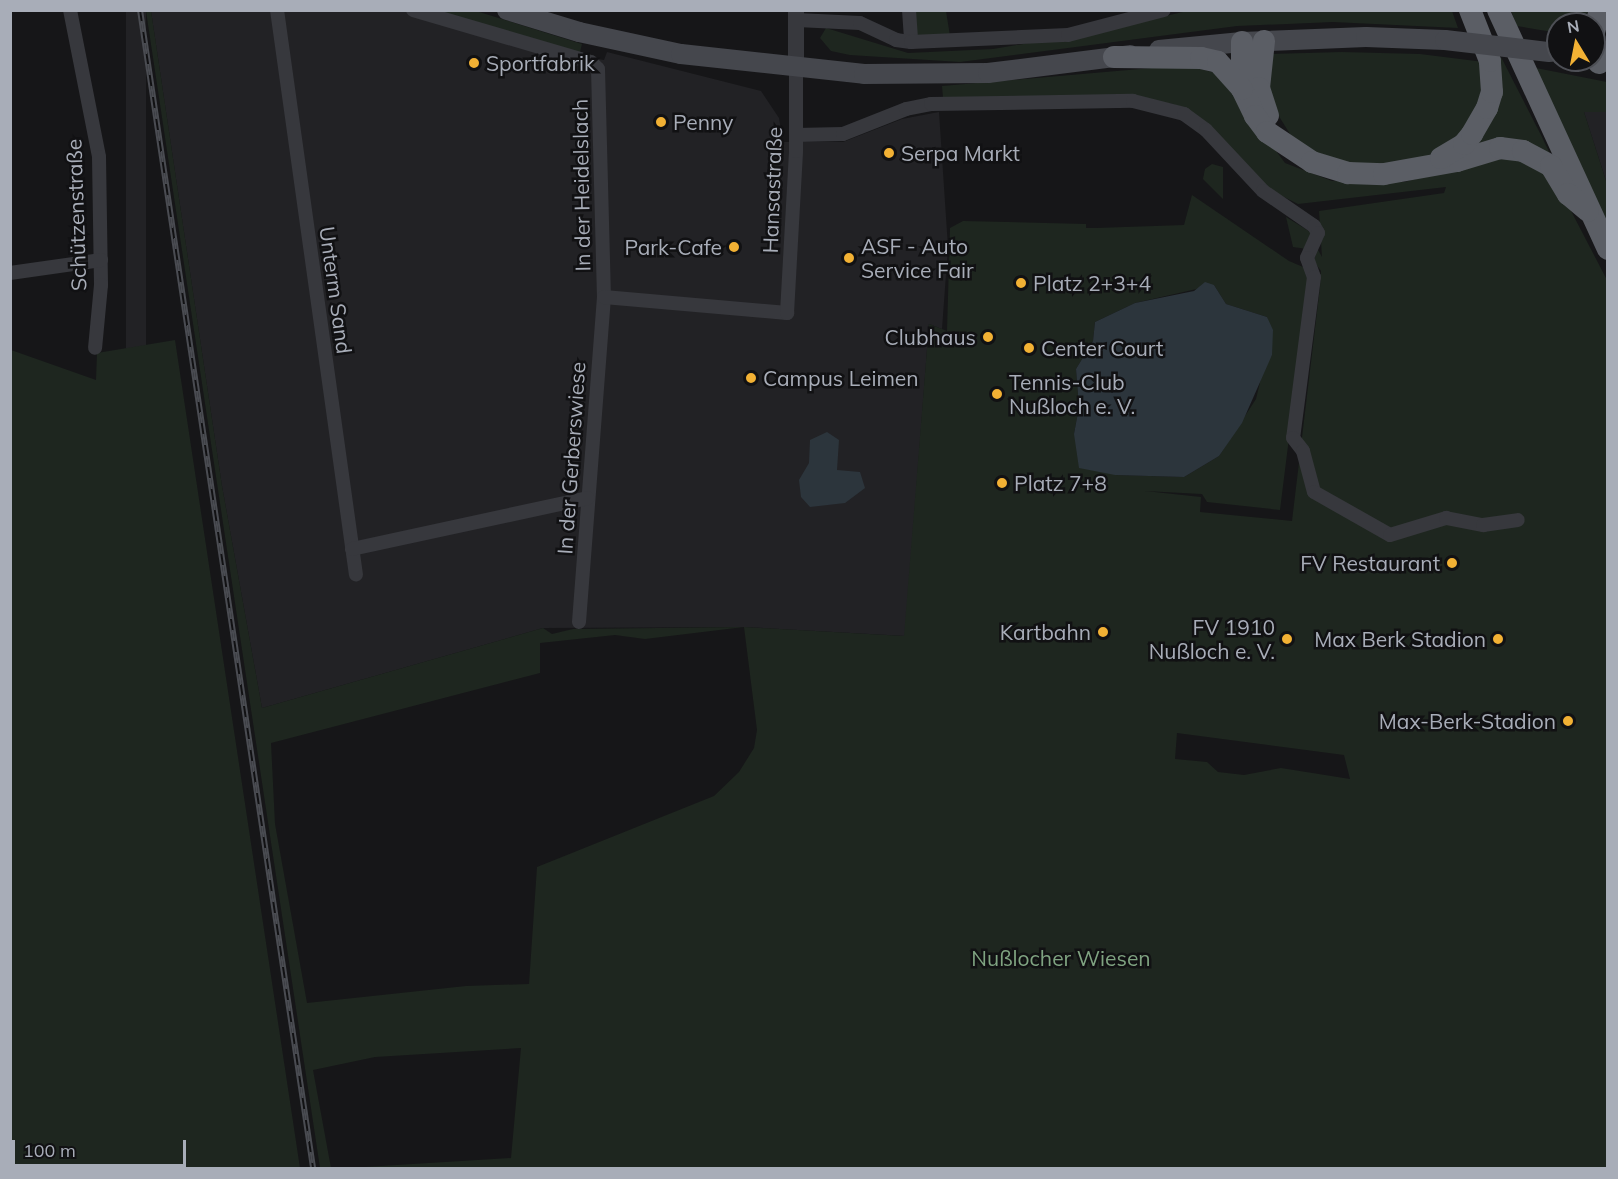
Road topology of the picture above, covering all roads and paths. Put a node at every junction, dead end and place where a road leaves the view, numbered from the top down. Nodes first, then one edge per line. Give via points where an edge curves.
1 (70, 10) edge
2 (277, 10) edge
3 (413, 10) edge
4 (507, 10) edge
5 (909, 10) edge
6 (1164, 10) edge
7 (1470, 10) edge
8 (1498, 10) edge
9 (797, 15) edge
10 (1253, 41) junction
11 (911, 42) junction
12 (1546, 52) edge
13 (1114, 57) junction
14 (796, 69) junction
15 (1242, 89) junction
16 (796, 135) junction
17 (1283, 144) junction
18 (1416, 169) junction
19 (1588, 211) junction
20 (1608, 249) edge
21 (101, 260) junction
22 (10, 273) edge
23 (604, 297) junction
24 (95, 348) dead end
25 (588, 498) junction
26 (1518, 520) dead end
27 (352, 549) junction
28 (357, 575) dead end
29 (579, 622) dead end

1 - 21 street, Schützenstraße via 98,146
2 - 27 street, Unterm Sand
3 - 23 street, In der Heidelslach via 591,62 599,72
4 - 14 main road via 652,48
5 - 11 street
6 - 11 street via 1068,35
7 - 18 highway via 1490,61 1492,92 1487,108 1464,144
8 - 19 highway
9 - 11 street via 860,23 896,40
9 - 14 street
10 - 12 main road, bridge via 1366,37 1445,40
10 - 13 main road
10 - 15 highway
10 - 17 highway via 1259,88
13 - 14 main road via 988,73 929,75
13 - 15 highway via 1201,58 1218,62
14 - 16 street, Hansastraße
15 - 17 highway via 1267,132
16 - 23 street, Hansastraße via 787,313
16 - 26 street via 843,134 906,109 931,104 1133,101 1184,114 1206,130 1252,182 1314,226 1318,233 1307,258 1314,277 1293,438 1303,451 1314,492 1390,535 1446,518 1483,525
17 - 18 highway via 1312,162 1348,173
18 - 19 highway via 1500,148 1523,151 1551,166 1568,195
19 - 20 highway
21 - 22 street
21 - 24 street, Schützenstraße
23 - 25 street, In der Gerberswiese
25 - 27 street
25 - 29 street, In der Gerberswiese
27 - 28 street, Unterm Sand

